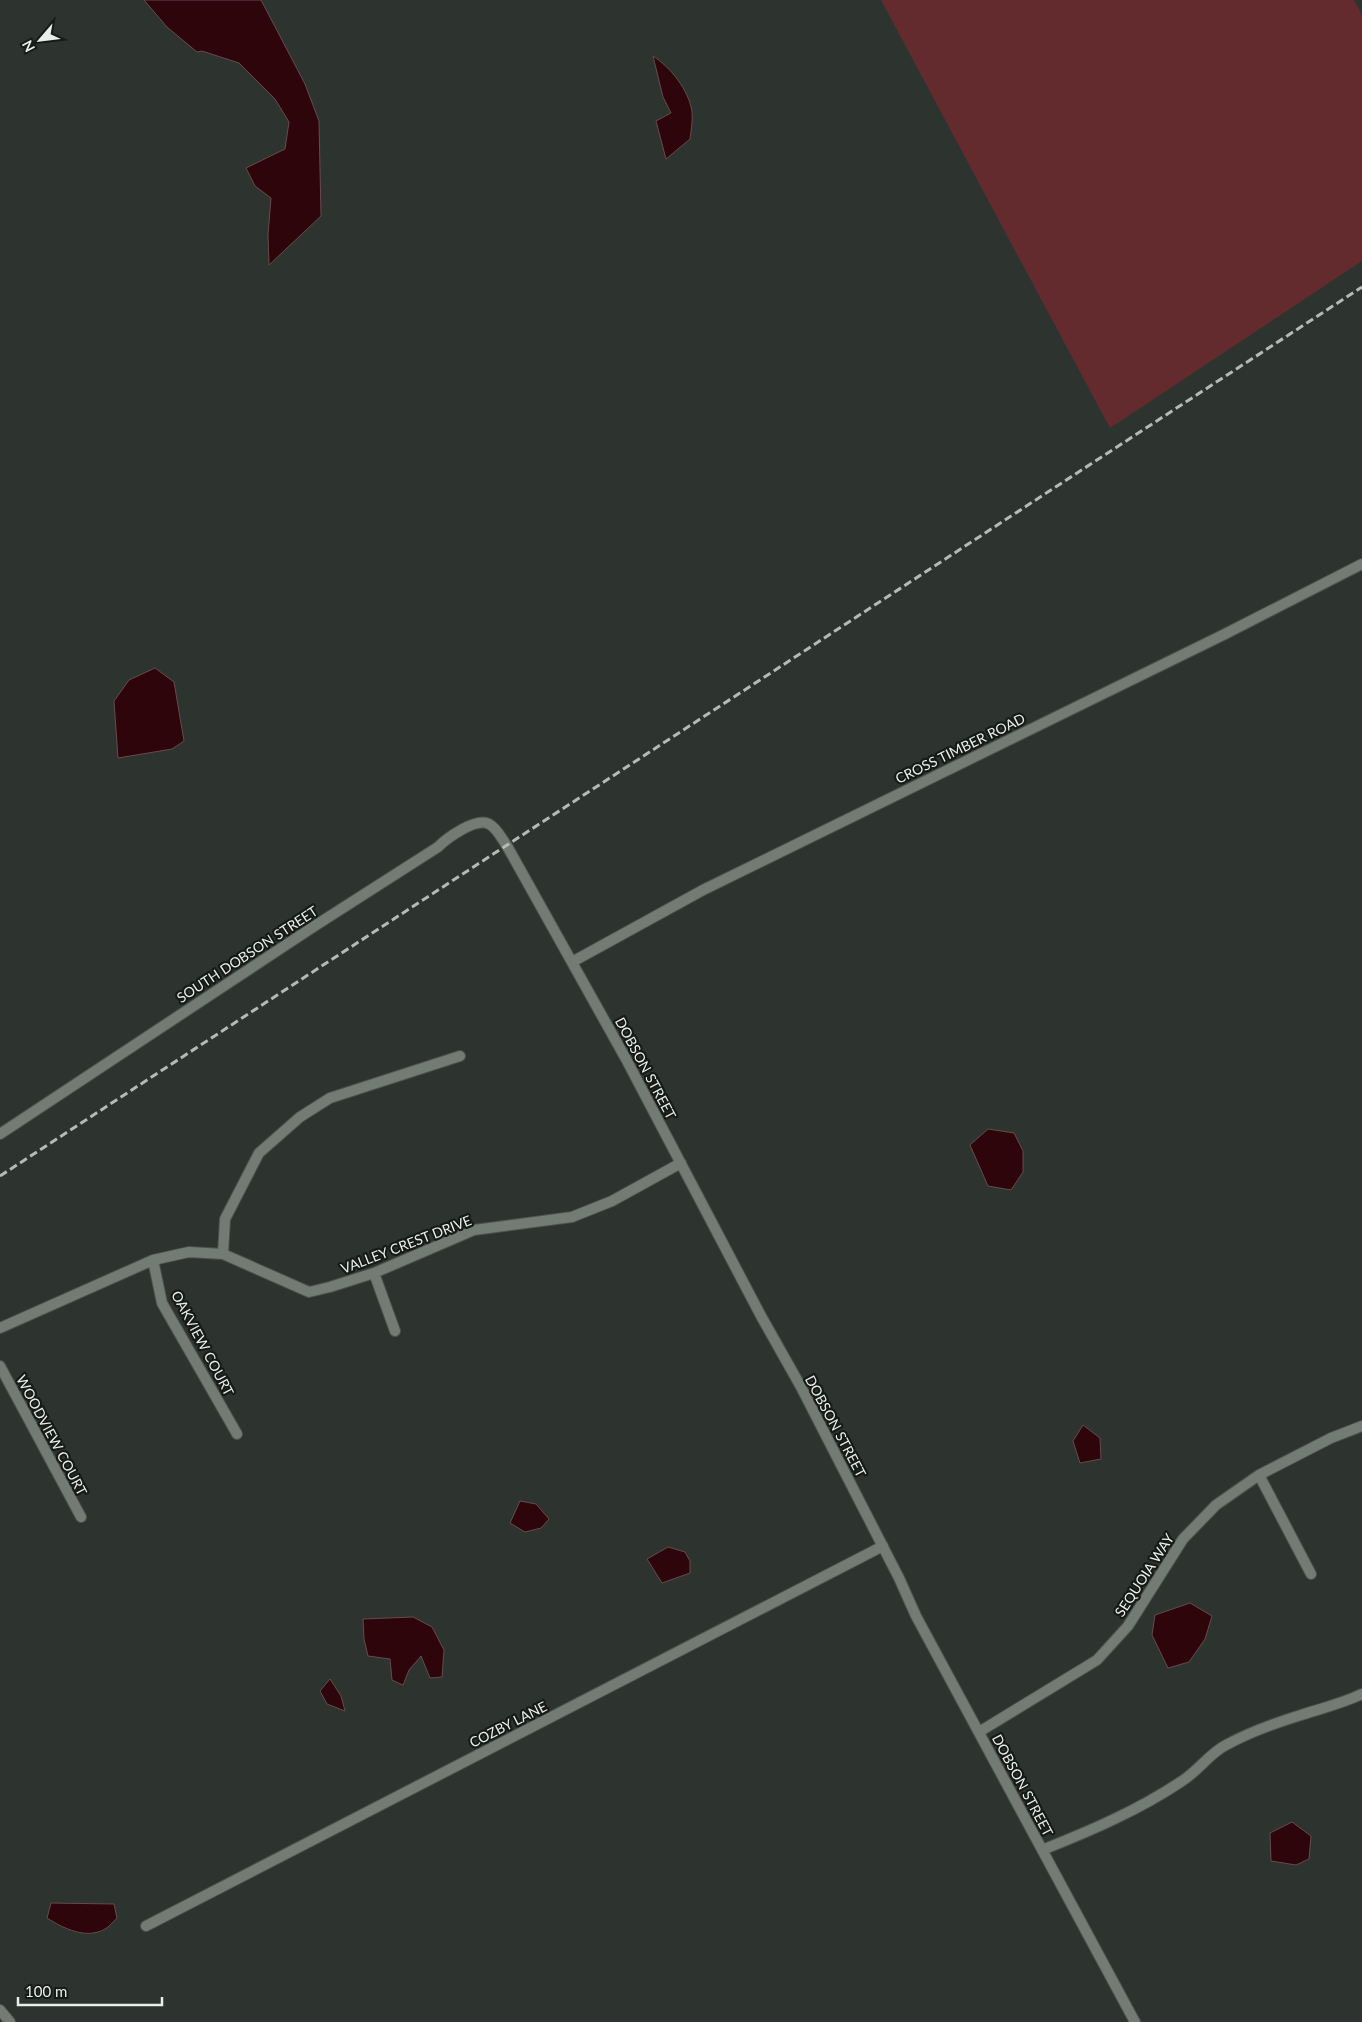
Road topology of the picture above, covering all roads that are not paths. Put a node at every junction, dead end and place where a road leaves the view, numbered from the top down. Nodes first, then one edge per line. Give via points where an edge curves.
1 (1362, 564) edge
2 (507, 846) joint
3 (572, 962) junction
4 (460, 1056) dead end
5 (0, 1134) edge
6 (681, 1163) junction
7 (223, 1254) junction
8 (153, 1260) junction
9 (374, 1273) junction
10 (0, 1328) edge
11 (395, 1331) dead end
12 (0, 1366) edge
13 (1362, 1426) edge
14 (237, 1434) dead end
15 (1259, 1475) junction
16 (81, 1517) dead end
17 (883, 1546) junction
18 (1311, 1574) dead end
19 (1362, 1694) edge
20 (979, 1732) junction
21 (1042, 1850) junction
22 (146, 1926) dead end
23 (0, 2010) edge
24 (10, 2022) edge
25 (1135, 2022) edge

1 - 3 street, CROSS TIMBER ROAD via 712,886
2 - 3 street, DOBSON STREET
2 - 5 street, SOUTH DOBSON STREET via 489,824 466,827
3 - 6 street, DOBSON STREET
4 - 7 street via 330,1098 300,1117 259,1154 225,1219
6 - 9 street, VALLEY CREST DRIVE via 612,1201 572,1217 474,1230
6 - 17 street, DOBSON STREET
7 - 8 street, VALLEY CREST DRIVE via 189,1252
7 - 9 street, VALLEY CREST DRIVE via 309,1292
8 - 10 street, VALLEY CREST DRIVE
8 - 14 street, OAKVIEW COURT via 162,1303
9 - 11 street
12 - 16 street, WOODVIEW COURT
13 - 15 street, SEQUOIA WAY
15 - 18 street
15 - 20 street, SEQUOIA WAY via 1216,1505 1183,1539 1128,1626 1097,1660
17 - 20 street, DOBSON STREET via 916,1616
17 - 22 street, COZBY LANE
19 - 21 street via 1342,1704 1256,1730 1224,1746 1184,1780 1150,1800 1088,1832
20 - 21 street, DOBSON STREET
21 - 25 street, DOBSON STREET
23 - 24 street

